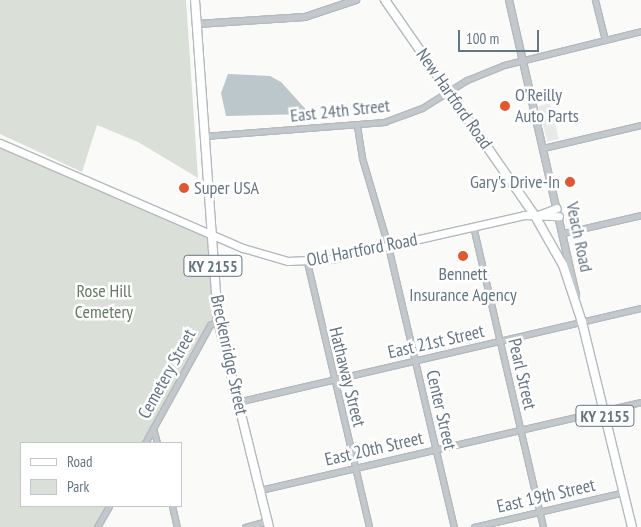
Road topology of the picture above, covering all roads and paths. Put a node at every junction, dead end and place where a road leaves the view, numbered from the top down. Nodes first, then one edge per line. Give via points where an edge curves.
1 (195, 0) edge
2 (356, 0) edge
3 (385, 0) edge
4 (509, 0) edge
5 (595, 0) edge
6 (197, 24) junction
7 (641, 31) edge
8 (606, 40) junction
9 (523, 58) junction
10 (449, 92) junction
11 (641, 125) edge
12 (357, 126) junction
13 (204, 136) junction
14 (0, 143) edge
15 (543, 148) junction
16 (558, 212) junction
17 (641, 215) edge
18 (535, 216) junction
19 (473, 226) junction
20 (563, 233) junction
21 (210, 235) junction
22 (388, 246) junction
23 (307, 262) junction
24 (578, 305) junction
25 (641, 308) edge
26 (218, 321) junction
27 (582, 322) junction
28 (500, 341) junction
29 (416, 361) junction
30 (335, 380) junction
31 (237, 402) junction
32 (641, 402) edge
33 (604, 411) junction
34 (153, 428) junction
35 (521, 430) junction
36 (146, 442) edge
37 (157, 442) edge
38 (436, 449) junction
39 (355, 468) junction
40 (260, 490) junction
41 (624, 492) junction
42 (108, 507) edge
43 (172, 507) edge
44 (540, 512) junction
45 (268, 524) edge
46 (97, 527) edge
47 (176, 527) edge
48 (244, 527) edge
49 (369, 527) edge
50 (454, 527) edge
51 (474, 527) edge
52 (543, 527) edge
53 (632, 527) edge

1 - 6 main road, Breckenridge Street / KY 2155
2 - 6 street via 304,17
3 - 10 main road, New Hartford Road / KY 2155
4 - 9 street, Veach Road
5 - 8 street
6 - 13 main road, Breckenridge Street / KY 2155
7 - 8 street, East 24th Street
8 - 9 street, East 24th Street
9 - 10 street, East 24th Street via 480,73
9 - 15 street, Veach Road
10 - 12 street, East 24th Street via 404,116
10 - 18 main road, New Hartford Road / KY 2155
11 - 15 street
12 - 13 street, East 24th Street
12 - 22 street, Center Street via 362,158
13 - 21 main road, Breckenridge Street / KY 2155
14 - 21 main road, Old Hartford Road
15 - 16 street, Veach Road
16 - 18 main road, Old Hartford Road
16 - 20 street, Veach Road
17 - 20 street
18 - 19 main road, Old Hartford Road
18 - 24 main road, New Hartford Road / KY 2155 via 560,259
19 - 22 main road, Old Hartford Road
19 - 28 street, Pearl Street
20 - 24 street, Veach Road
21 - 23 main road, Old Hartford Road via 257,254
21 - 26 main road, Breckenridge Street / KY 2155
22 - 23 main road, Old Hartford Road
22 - 29 street, Center Street
23 - 30 street, Hathaway Street
24 - 27 main road, KY 2155
25 - 27 street, East 21st Street
26 - 31 main road, Breckenridge Street / KY 2155
26 - 34 street, Cemetery Street via 210,326
27 - 28 street, East 21st Street
27 - 33 main road, KY 2155
28 - 29 street, East 21st Street
28 - 35 street, Pearl Street
29 - 30 street, East 21st Street
29 - 38 street, Center Street
30 - 31 street, East 21st Street
30 - 39 street, Hathaway Street
31 - 40 main road, Breckenridge Street / KY 2155
32 - 33 street, East 20th Street
33 - 35 street, East 20th Street
33 - 41 main road, KY 2155
34 - 36 street, Cemetery Street
34 - 37 street
35 - 38 street, East 20th Street
35 - 44 street, Pearl Street
38 - 39 street, East 20th Street
38 - 50 street, Center Street
39 - 40 street, East 20th Street
39 - 49 street, Hathaway Street
40 - 45 main road, Breckenridge Street / KY 2155
41 - 44 street, East 19th Street
41 - 53 main road, KY 2155
42 - 46 street
43 - 47 street
44 - 51 street, East 19th Street
44 - 52 street, Pearl Street
45 - 48 street

